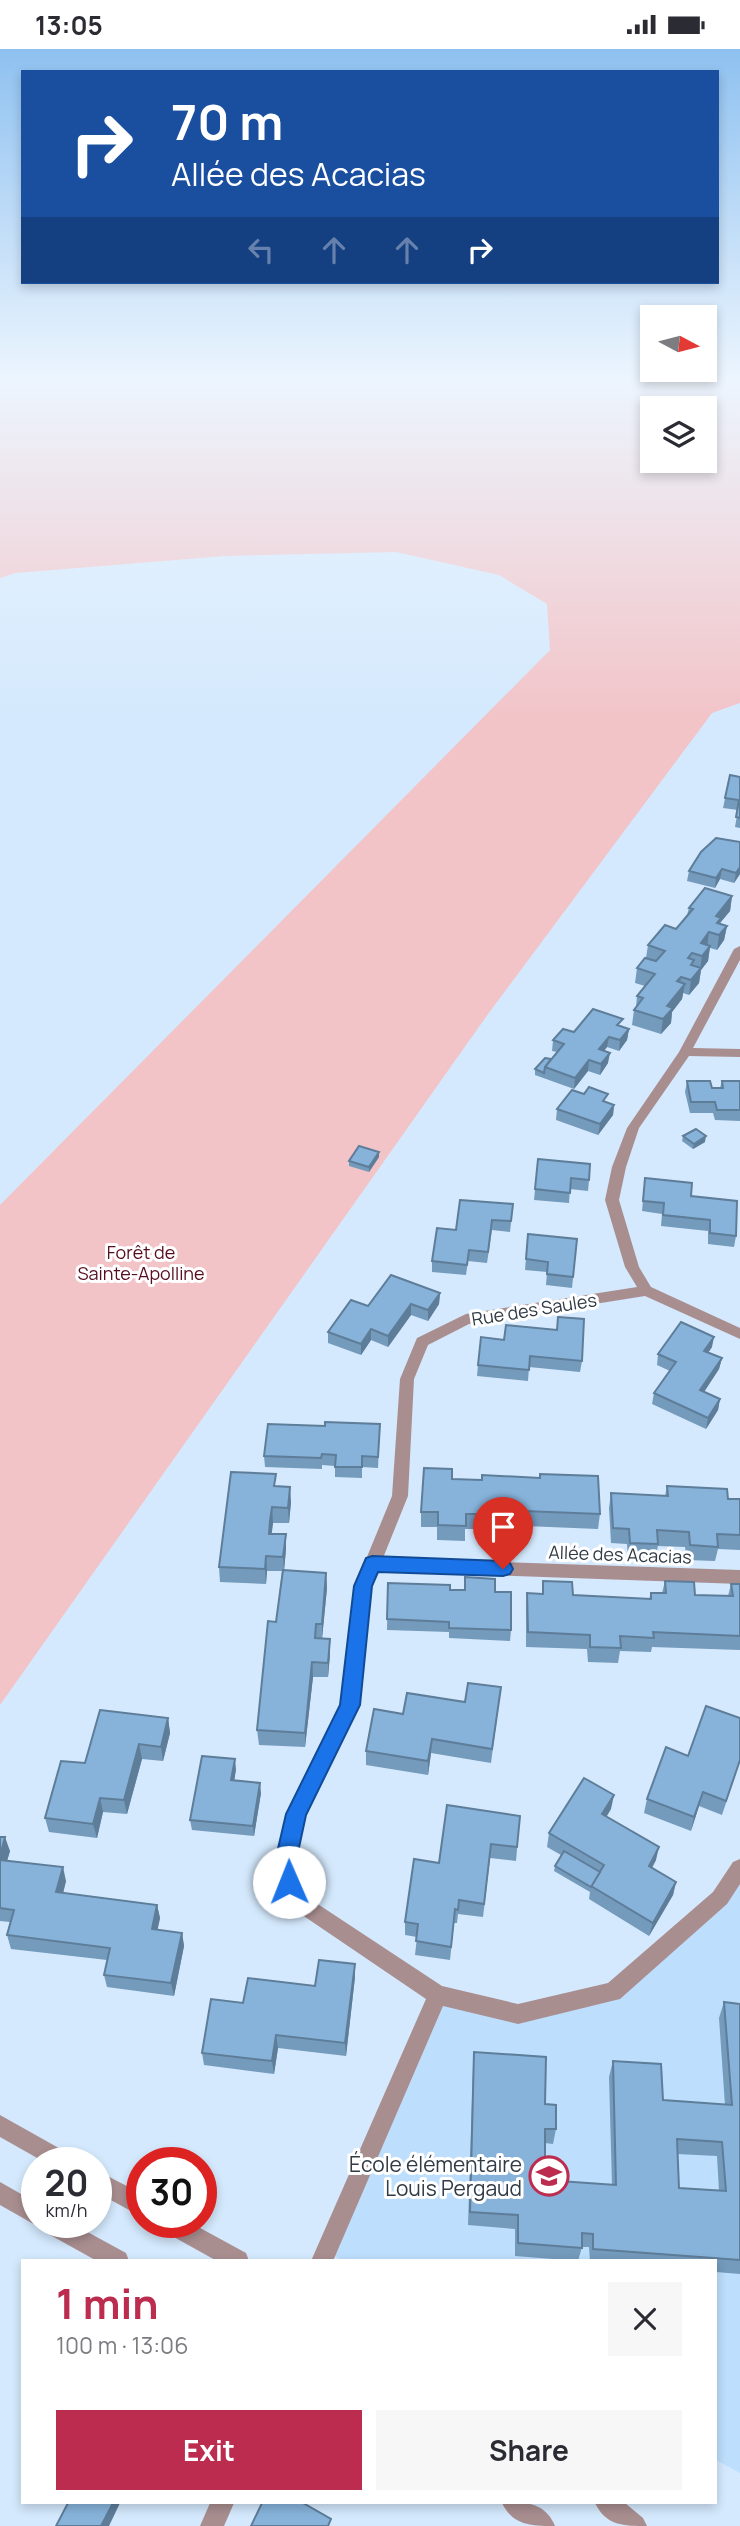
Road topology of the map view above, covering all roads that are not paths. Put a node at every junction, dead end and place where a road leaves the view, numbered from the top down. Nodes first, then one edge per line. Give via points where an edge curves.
1 (740, 949) edge
2 (685, 1052) junction
3 (740, 1053) edge
4 (646, 1291) junction
5 (740, 1334) edge
6 (372, 1564) junction
7 (740, 1577) edge
8 (740, 1868) edge
9 (438, 1995) junction
10 (0, 2125) edge
11 (38, 2147) edge
12 (0, 2193) edge
13 (21, 2205) edge
14 (77, 2238) edge
15 (197, 2238) edge
16 (114, 2259) edge
17 (234, 2259) edge
18 (323, 2259) edge
19 (222, 2504) edge
20 (515, 2504) edge
21 (608, 2504) edge
22 (212, 2526) edge
23 (543, 2526) edge
24 (635, 2526) edge

1 - 2 street
2 - 3 street
2 - 4 street via 633,1128 612,1200 632,1267
4 - 5 street
4 - 6 street, Rue des Saules via 466,1319 422,1342 407,1379 400,1496
6 - 7 street, Allée des Acacias
6 - 9 street, Rue des Saules via 363,1586 350,1705 296,1814 285,1866 293,1898
8 - 9 street, Rue des Saules via 720,1898 612,1992 518,2014
9 - 18 street
10 - 11 street
12 - 13 street
14 - 16 street
15 - 17 street
19 - 22 street
20 - 23 street
21 - 24 street

